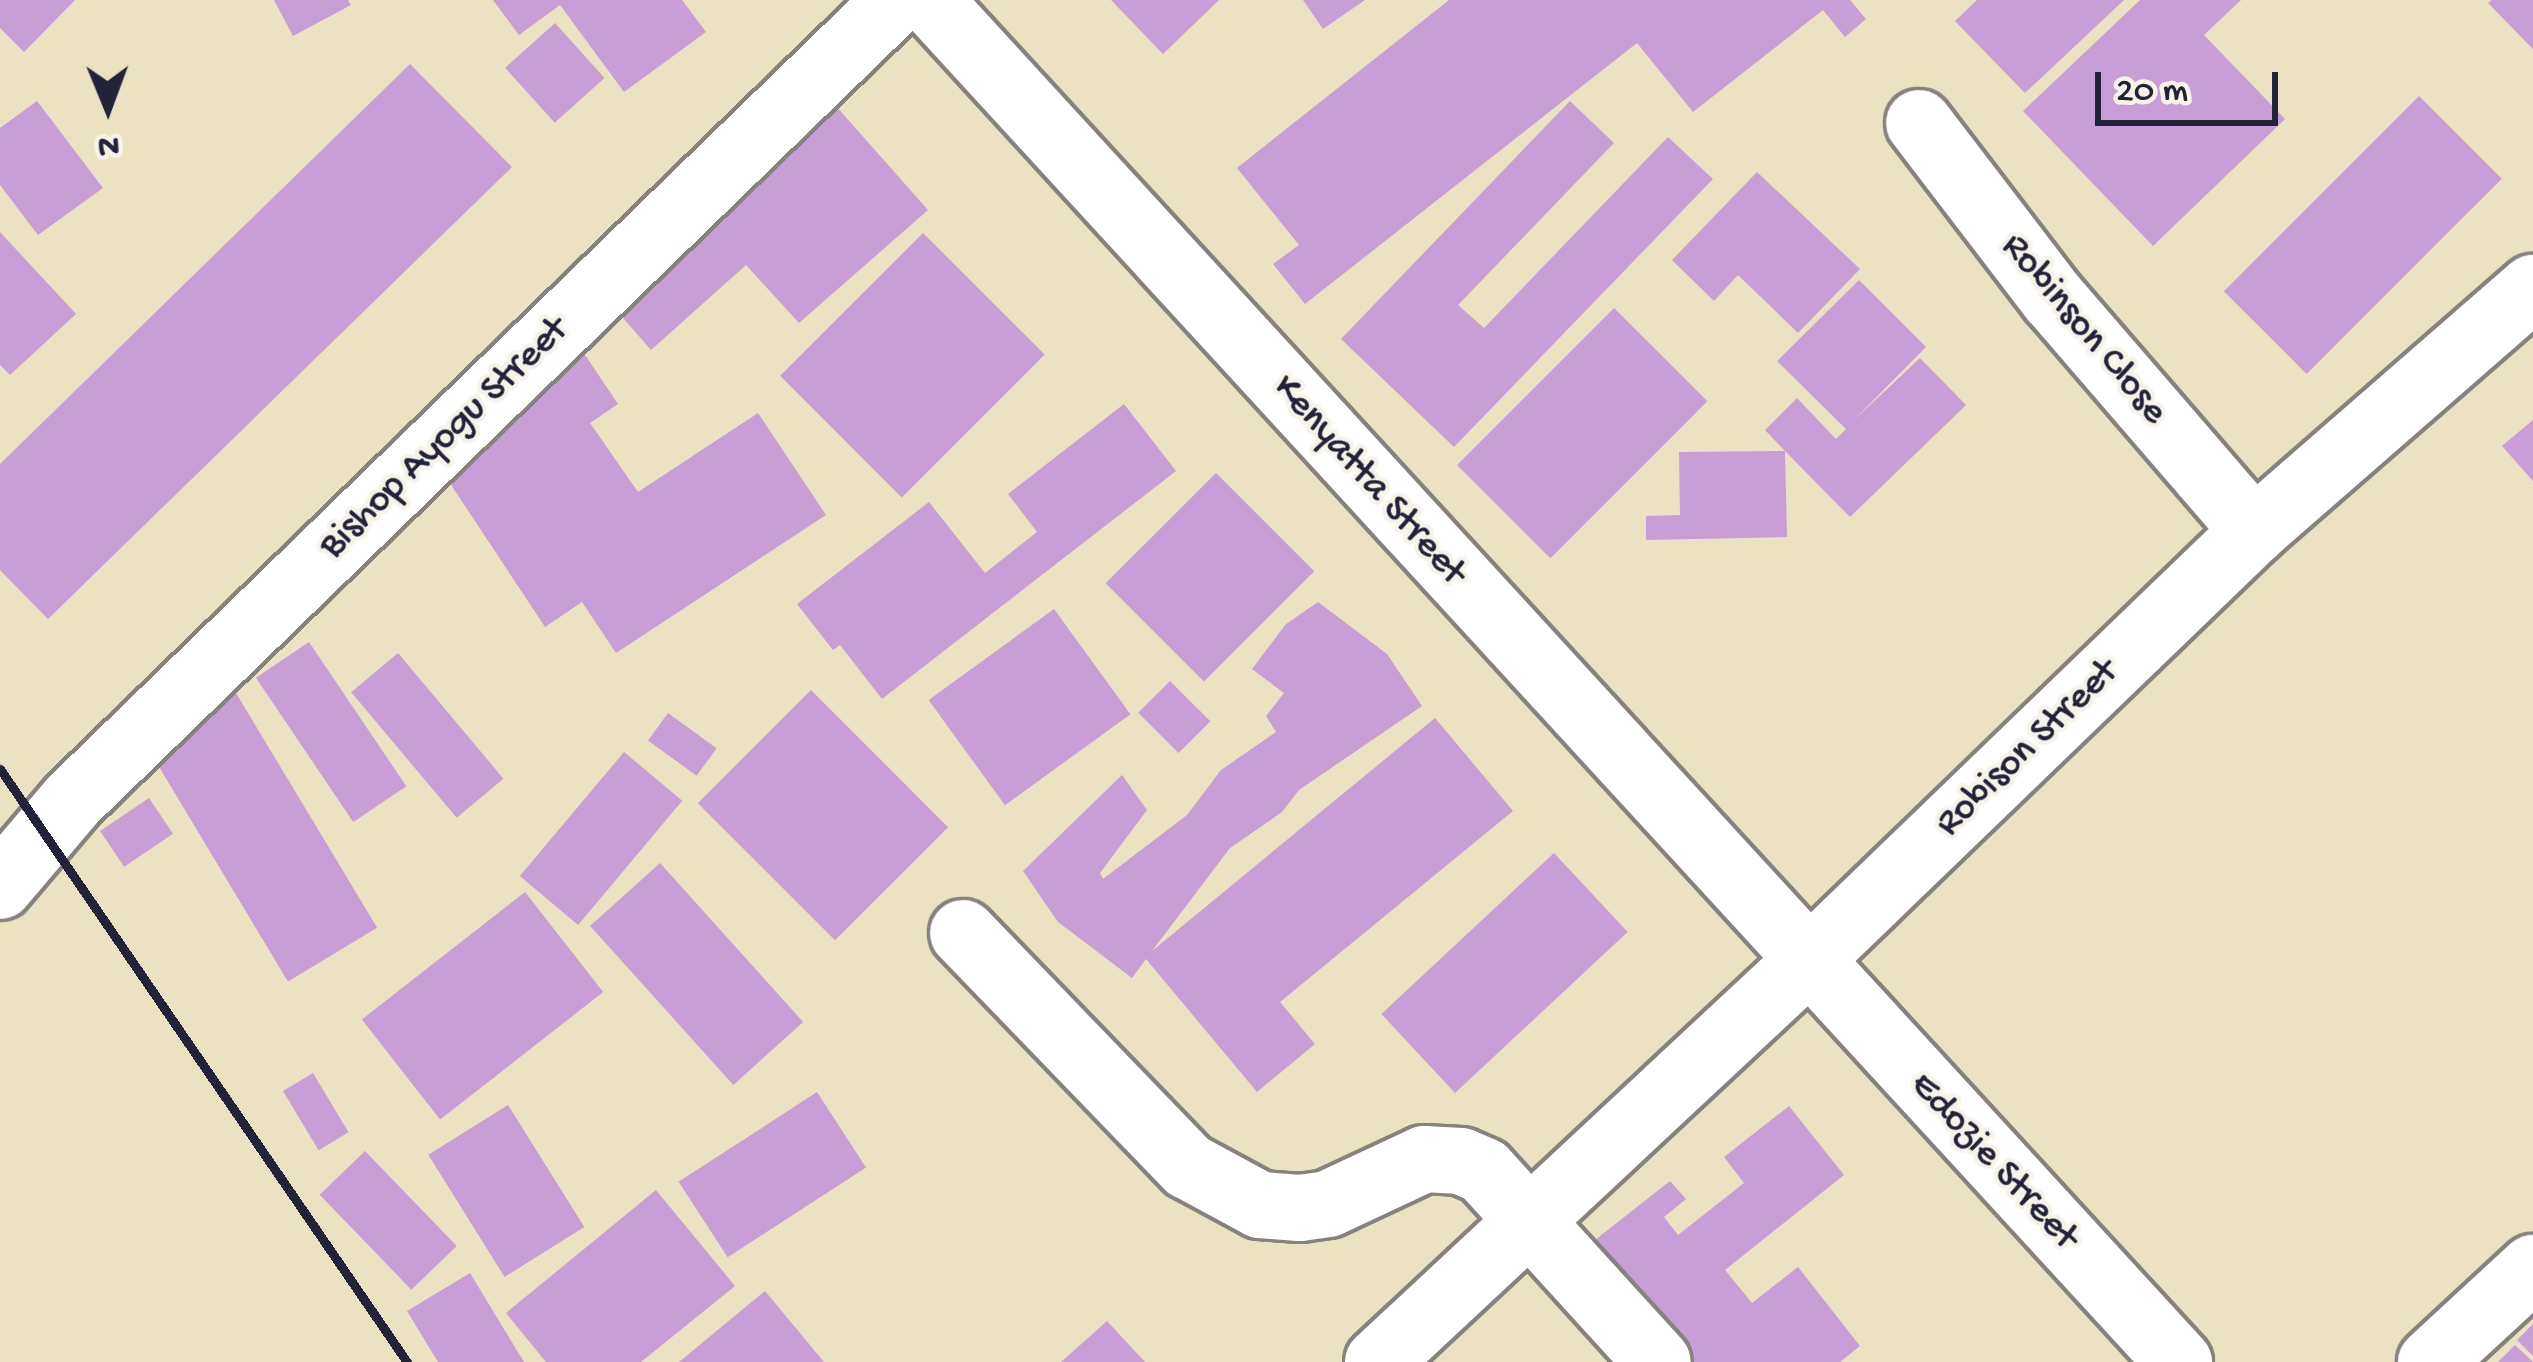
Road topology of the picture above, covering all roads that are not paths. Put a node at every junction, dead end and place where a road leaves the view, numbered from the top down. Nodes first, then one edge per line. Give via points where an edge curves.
1 (897, 0) edge
2 (929, 0) edge
3 (1919, 123) dead end
4 (2533, 288) edge
5 (2254, 531) junction
6 (0, 886) edge
7 (963, 933) dead end
8 (1807, 962) junction
9 (1532, 1220) junction
10 (2533, 1268) edge
11 (1378, 1362) edge
12 (1658, 1362) edge
13 (2179, 1362) edge
14 (2431, 1362) edge

1 - 6 street, Bishop Ayogu Street via 43,830
2 - 8 street, Kenyatta Street
3 - 5 street, Robinson Close via 2053,298
4 - 5 street, Robison Street
5 - 8 street, Robison Street
7 - 9 street via 1188,1166 1260,1205 1328,1204 1424,1159 1461,1161 1484,1171
8 - 9 street, Robison Street
8 - 13 street, Edozie Street
9 - 11 street, Robison Street
9 - 12 street
10 - 14 street

